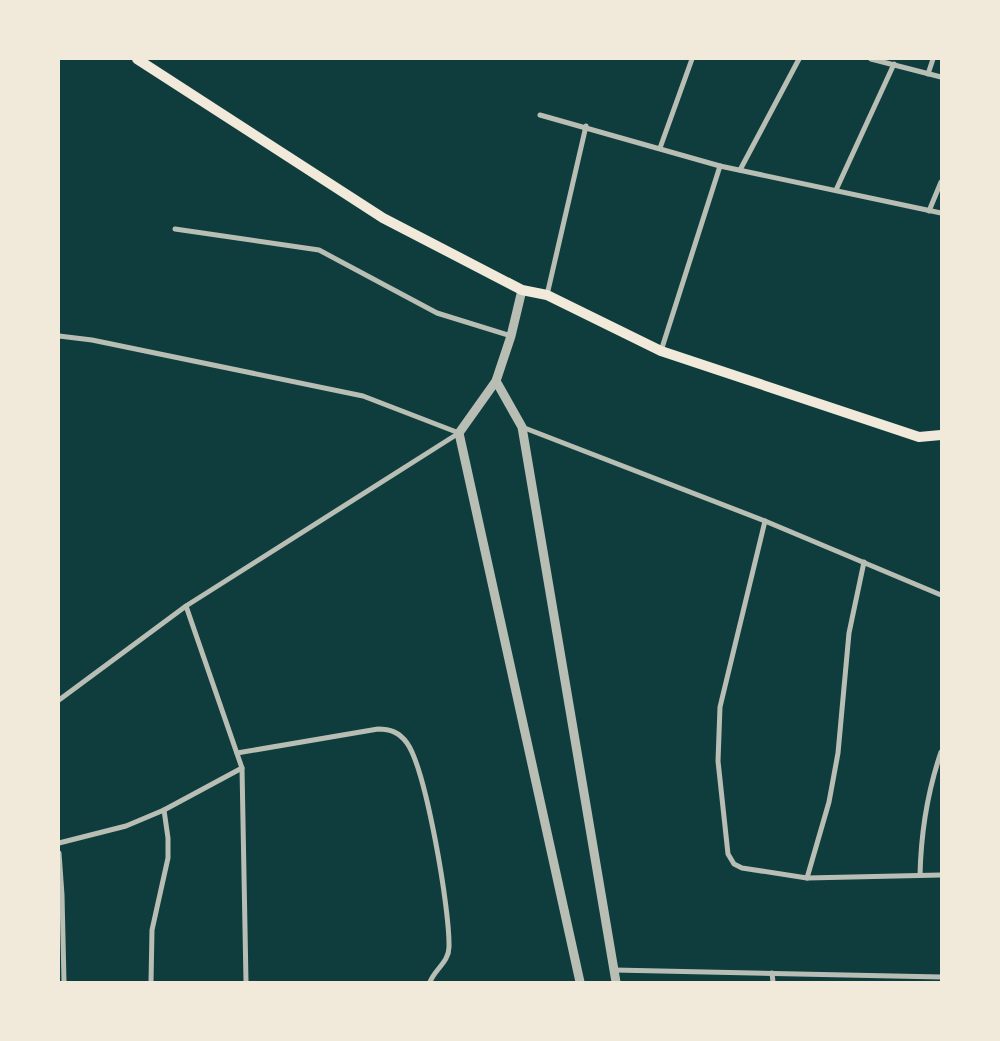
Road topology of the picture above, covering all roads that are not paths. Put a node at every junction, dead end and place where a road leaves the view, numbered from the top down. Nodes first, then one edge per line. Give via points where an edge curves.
1 (137, 59) edge
2 (692, 59) edge
3 (799, 59) edge
4 (871, 59) edge
5 (933, 59) edge
6 (894, 64) junction
7 (928, 74) junction
8 (941, 77) edge
9 (540, 115) dead end
10 (586, 126) junction
11 (660, 148) junction
12 (720, 166) junction
13 (740, 170) junction
14 (941, 182) edge
15 (836, 190) junction
16 (929, 211) junction
17 (941, 213) edge
18 (175, 229) dead end
19 (522, 290) junction
20 (547, 295) junction
21 (59, 336) edge
22 (511, 336) junction
23 (661, 351) junction
24 (496, 381) junction
25 (522, 427) junction
26 (459, 433) junction
27 (941, 436) edge
28 (765, 521) junction
29 (864, 562) junction
30 (941, 595) edge
31 (186, 606) junction
32 (59, 700) edge
33 (237, 752) junction
34 (941, 756) edge
35 (242, 768) junction
36 (164, 810) junction
37 (59, 843) edge
38 (59, 853) edge
39 (59, 863) edge
40 (920, 875) junction
41 (941, 875) edge
42 (807, 878) junction
43 (614, 970) junction
44 (772, 974) junction
45 (876, 976) junction
46 (941, 977) edge
47 (64, 982) edge
48 (151, 982) edge
49 (246, 982) edge
50 (430, 982) edge
51 (580, 982) edge
52 (616, 982) edge
53 (773, 982) edge
54 (878, 982) edge

1 - 19 main road via 383,218
2 - 11 street
3 - 13 street
4 - 6 street
5 - 7 street
6 - 7 street
6 - 15 street
7 - 8 street
9 - 10 street
10 - 11 street
10 - 20 street
11 - 12 street
12 - 13 street
12 - 23 street
13 - 15 street
14 - 16 street
15 - 16 street
16 - 17 street
18 - 22 street via 319,250 437,313
19 - 20 main road
19 - 22 street
20 - 23 main road
21 - 26 street via 363,396
22 - 24 street
23 - 27 main road via 919,437
24 - 25 street
24 - 26 street
25 - 28 street
25 - 43 street
26 - 31 street
26 - 51 street
28 - 29 street
28 - 42 street via 720,707 718,761 725,833 728,854 734,864 755,871
29 - 30 street
29 - 42 street via 849,633 829,802
31 - 32 street
31 - 33 street
33 - 35 street
33 - 50 street via 378,728 398,733 406,741 415,755 443,880 448,956
34 - 40 street via 926,804
35 - 36 street
35 - 49 street
36 - 37 street via 126,826
36 - 48 street via 168,858 152,930
38 - 39 street
39 - 47 street
40 - 41 street
40 - 42 street
43 - 44 street
43 - 52 street
44 - 45 street
44 - 53 street
45 - 46 street
45 - 54 street

